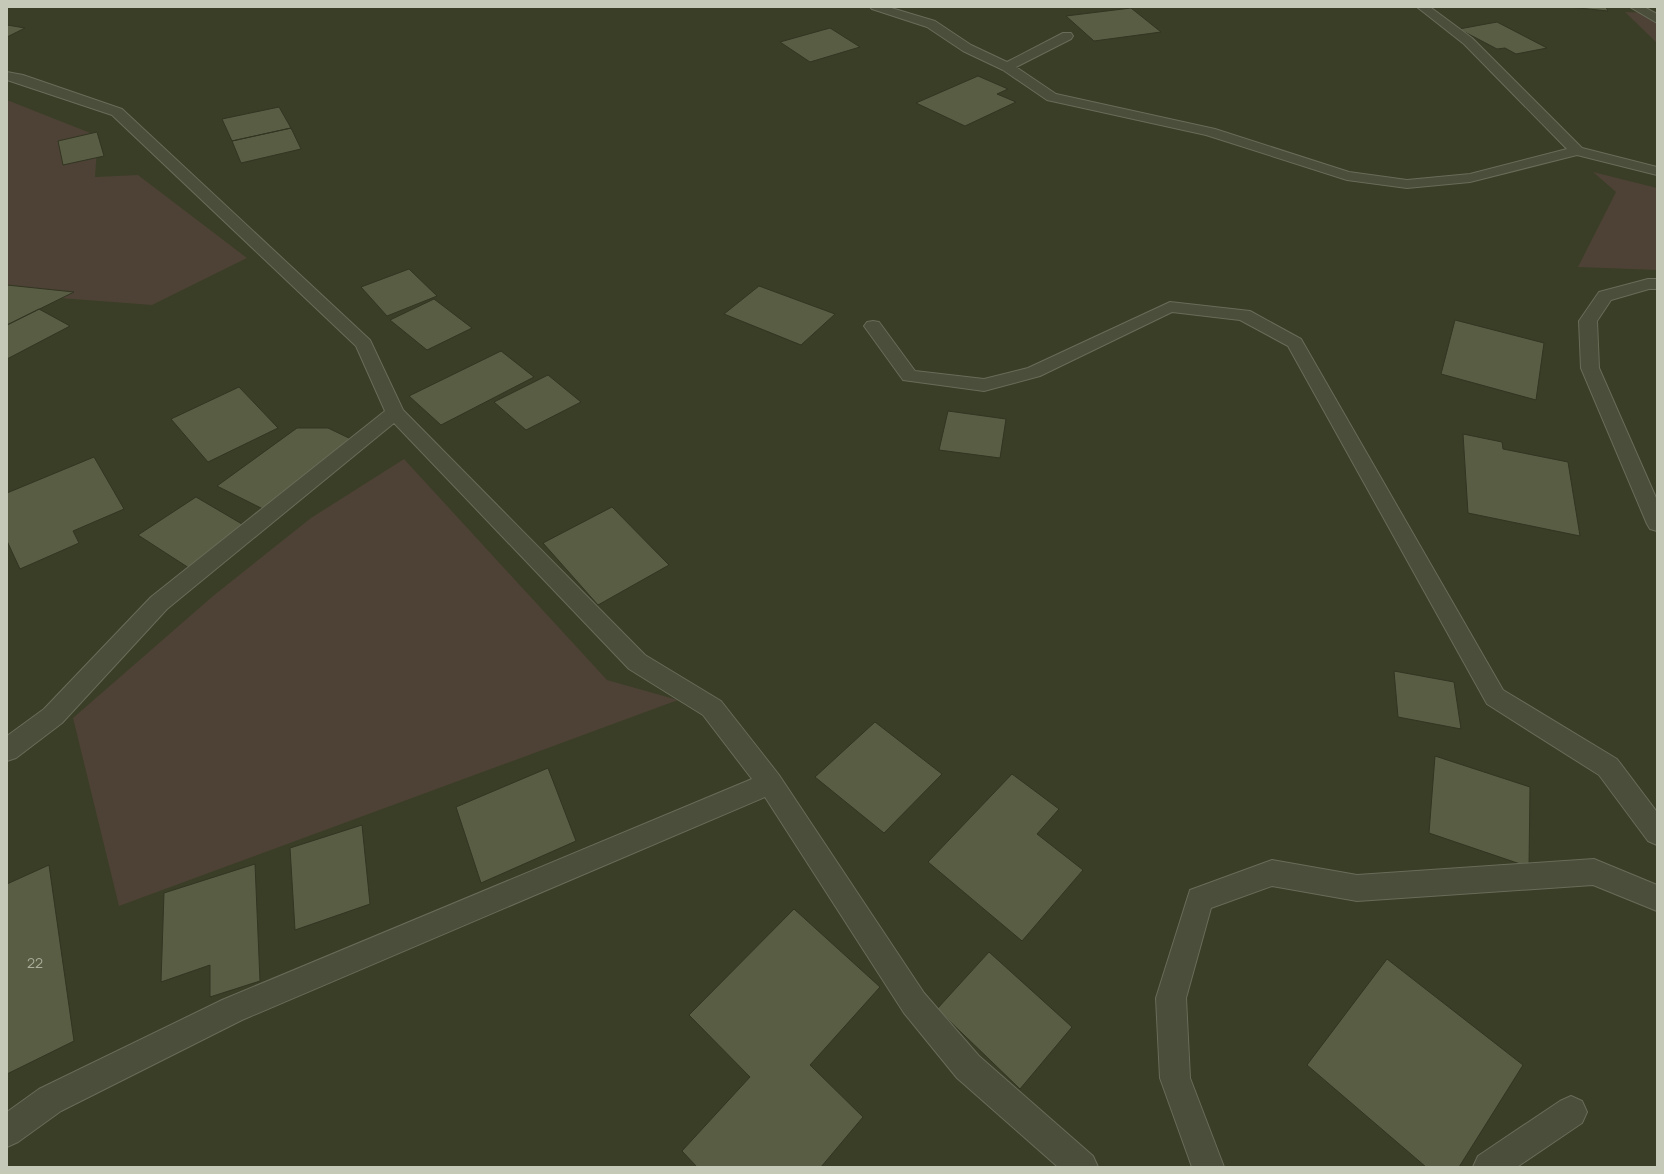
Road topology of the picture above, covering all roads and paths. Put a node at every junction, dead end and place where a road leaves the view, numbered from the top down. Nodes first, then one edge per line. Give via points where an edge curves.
1 (876, 7) edge
2 (1423, 7) edge
3 (1636, 7) edge
4 (1657, 19) edge
5 (1067, 36) dead end
6 (1007, 67) junction
7 (7, 76) edge
8 (1577, 151) junction
9 (1657, 171) edge
10 (1657, 284) edge
11 (873, 326) dead end
12 (395, 413) junction
13 (1657, 524) edge
14 (7, 750) edge
15 (770, 783) junction
16 (1657, 833) edge
17 (1657, 898) edge
18 (1571, 1112) dead end
19 (7, 1131) edge
20 (1082, 1167) edge
21 (1208, 1167) edge
22 (1489, 1167) edge

1 - 6 street via 930,24 967,48
2 - 8 street via 1468,41
3 - 4 street
5 - 6 street
6 - 8 street via 1052,97 1210,132 1347,176 1407,184 1470,178
7 - 12 street via 117,112 364,344
8 - 9 street
10 - 13 street via 1648,284 1605,296 1588,320 1590,368
11 - 16 street via 909,376 984,385 1034,372 1170,307 1244,315 1295,343 1494,697 1608,767
12 - 14 street via 159,603 52,716
12 - 15 street via 637,662 712,708
15 - 19 street via 232,1010 50,1100
15 - 20 street via 914,1004 968,1067
17 - 21 street via 1594,872 1358,888 1272,873 1200,899 1171,998 1175,1078
18 - 22 street

